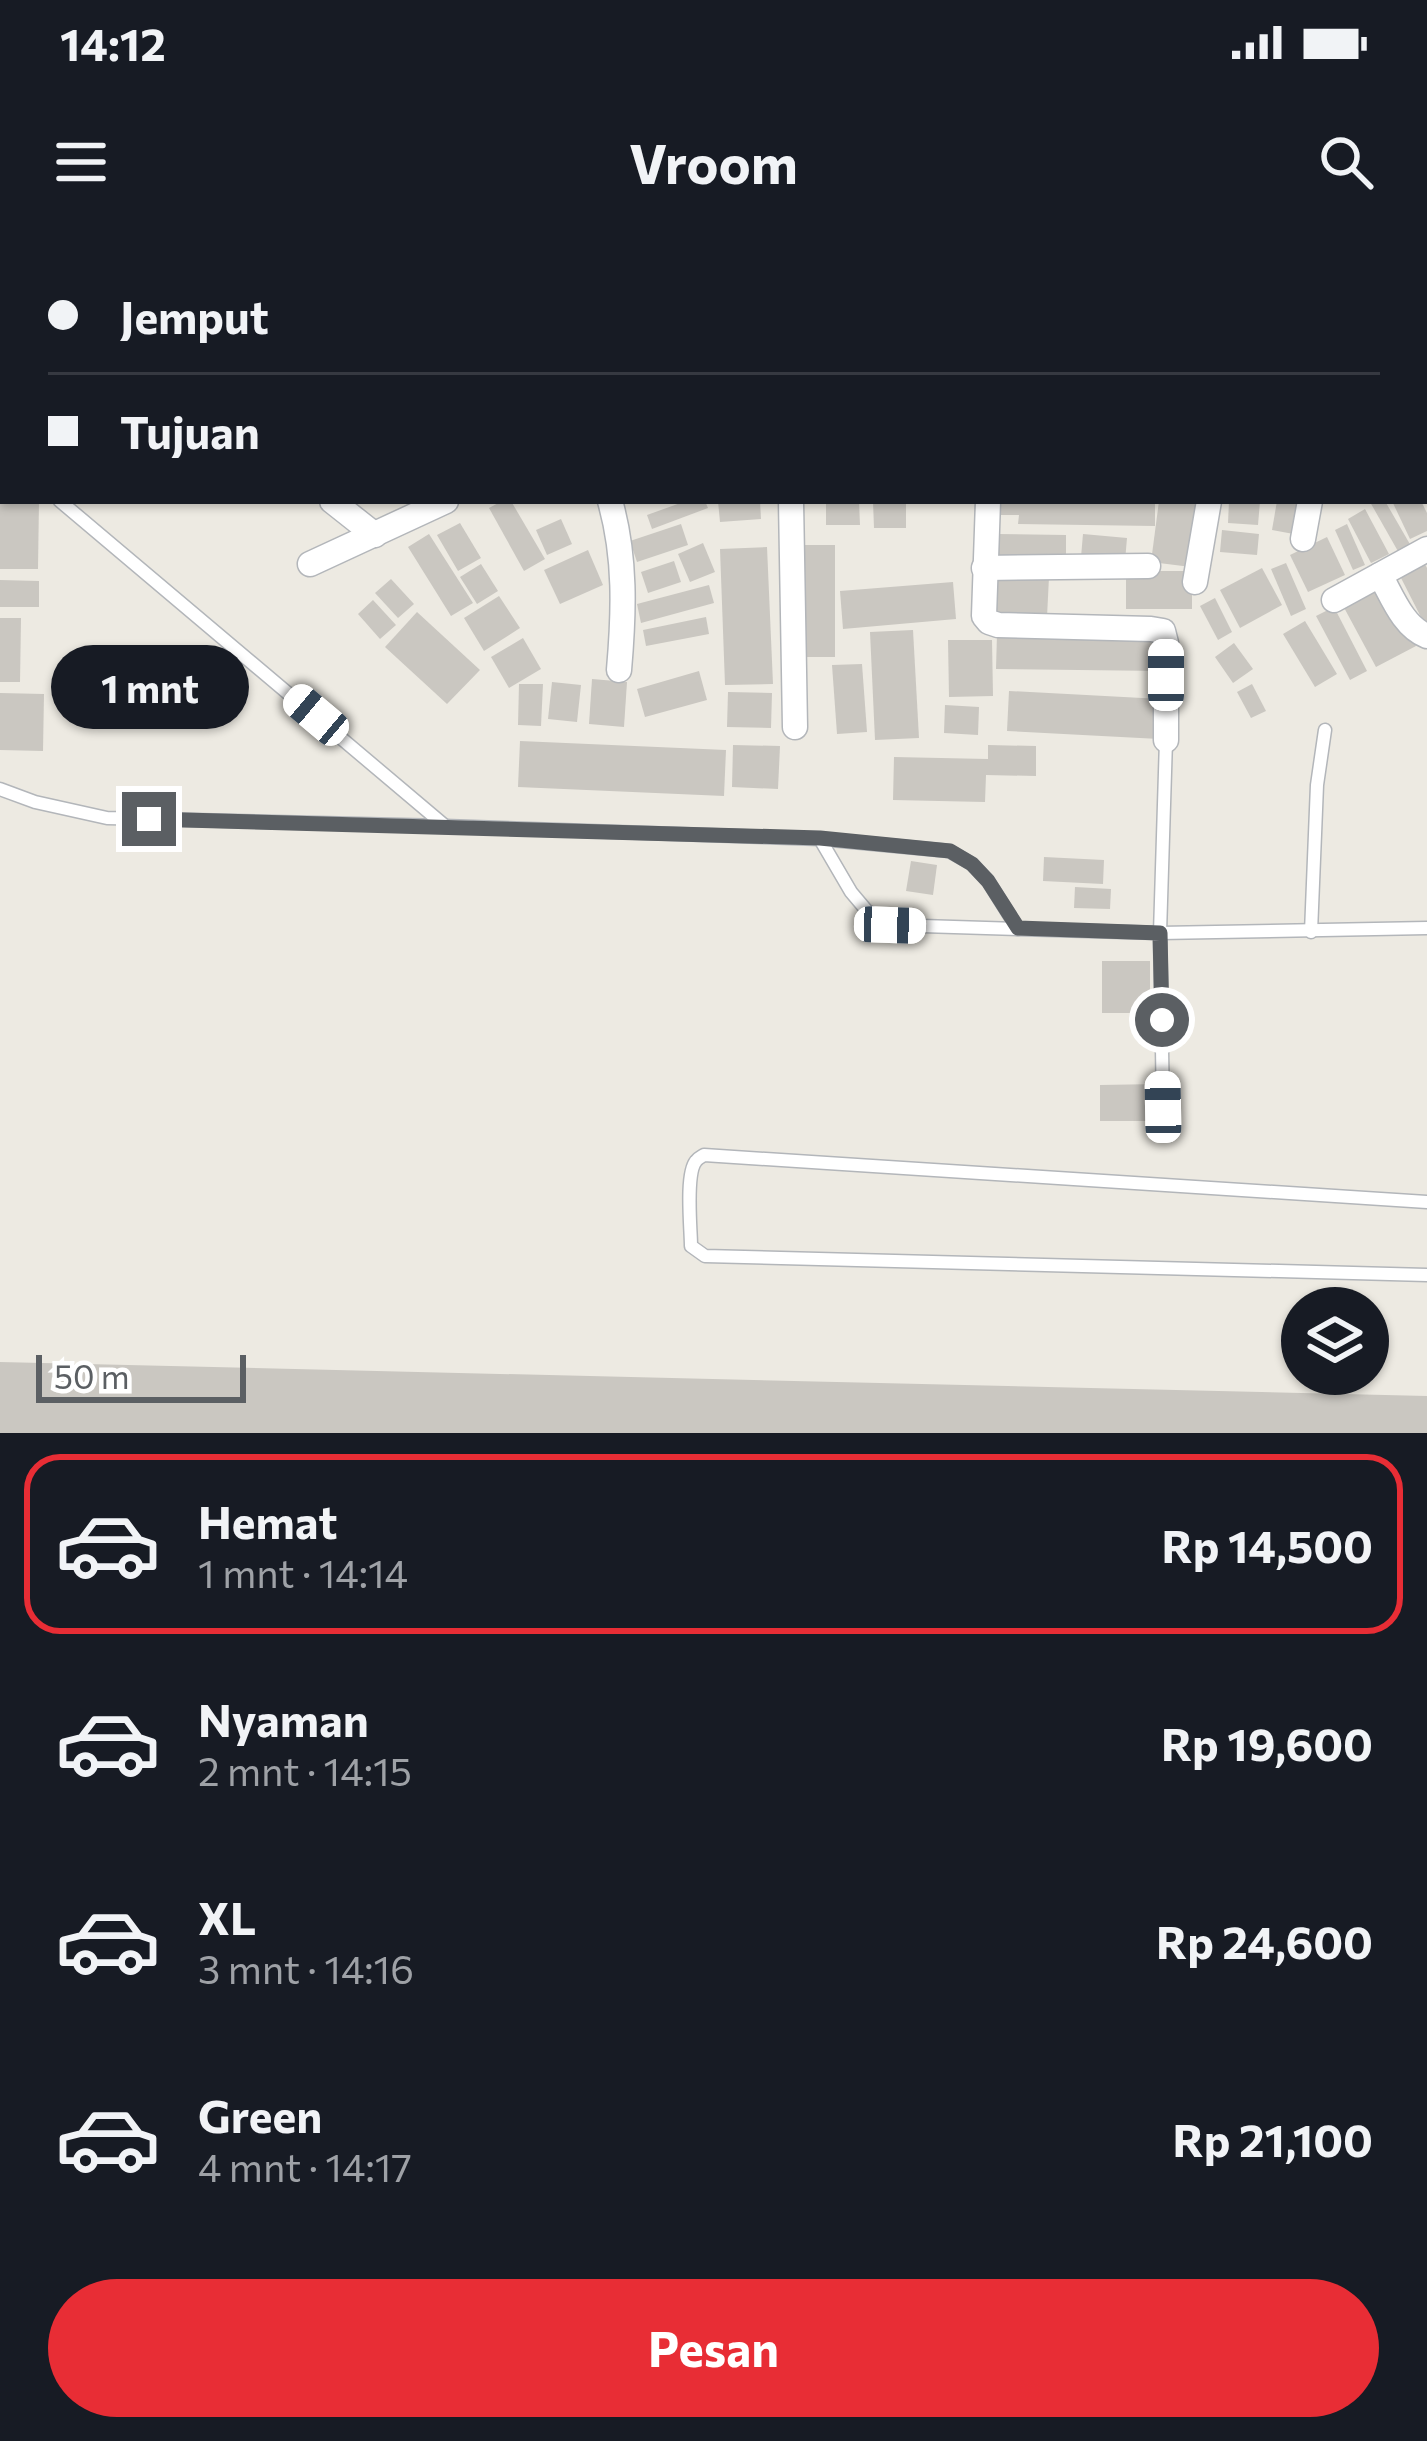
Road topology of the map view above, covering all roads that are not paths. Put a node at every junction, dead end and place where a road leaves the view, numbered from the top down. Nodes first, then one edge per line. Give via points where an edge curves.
1 (64, 504) edge
2 (336, 504) edge
3 (440, 504) edge
4 (611, 504) edge
5 (791, 504) edge
6 (988, 504) edge
7 (1208, 504) edge
8 (1309, 504) edge
9 (375, 536) junction
10 (1303, 539) dead end
11 (1427, 549) edge
12 (310, 564) dead end
13 (1148, 566) dead end
14 (985, 568) junction
15 (1380, 574) junction
16 (1195, 582) dead end
17 (1334, 600) dead end
18 (1427, 636) edge
19 (619, 670) dead end
20 (795, 727) dead end
21 (1325, 730) dead end
22 (1166, 740) joint
23 (0, 789) edge
24 (446, 826) junction
25 (820, 838) junction
26 (1018, 928) junction
27 (1427, 928) edge
28 (1311, 932) junction
29 (1160, 933) junction
30 (1163, 1107) dead end
31 (1427, 1202) edge
32 (1427, 1275) edge

1 - 24 lane
2 - 9 street
3 - 9 street
4 - 19 street via 625,609
5 - 20 street
6 - 14 street
7 - 16 street
8 - 10 street
9 - 12 street
11 - 15 street
13 - 14 street
14 - 22 street via 989,622 1163,632
15 - 17 street
15 - 18 street via 1411,628
21 - 28 lane
22 - 29 lane
23 - 24 lane via 107,818
24 - 25 lane
25 - 26 lane via 950,851 988,881
25 - 26 lane via 851,892 890,925
26 - 29 lane
27 - 28 lane
28 - 29 lane
29 - 30 lane
31 - 32 lane via 704,1155 692,1170 691,1207 691,1246 705,1256

